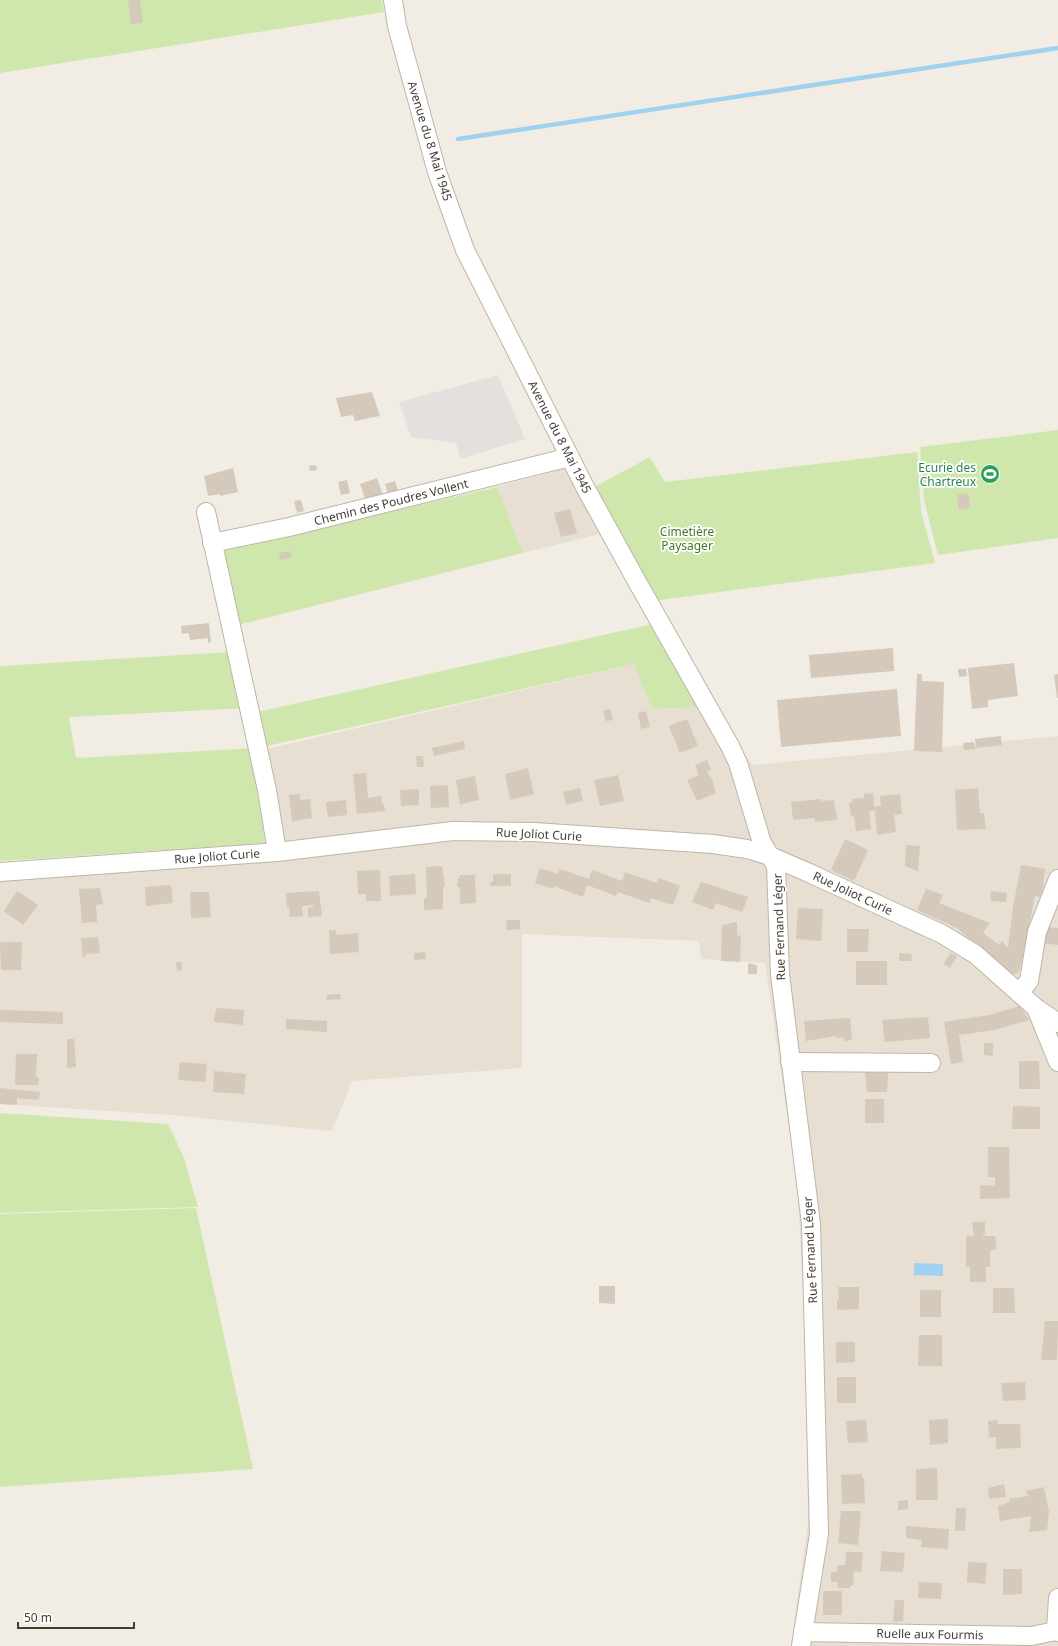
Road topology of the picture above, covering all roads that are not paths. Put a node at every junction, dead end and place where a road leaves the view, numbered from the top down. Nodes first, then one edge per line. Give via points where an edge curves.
1 (393, 0) edge
2 (570, 456) junction
3 (206, 512) dead end
4 (212, 543) junction
5 (276, 852) junction
6 (770, 856) junction
7 (0, 872) edge
8 (1058, 879) edge
9 (1019, 993) junction
10 (1036, 1008) junction
11 (1058, 1022) edge
12 (790, 1062) junction
13 (1058, 1062) edge
14 (931, 1063) dead end
15 (1058, 1598) edge
16 (1057, 1632) edge
17 (802, 1639) edge

1 - 2 street, Avenue du 8 Mai 1945 via 397,26 437,172 465,250
2 - 4 street, Chemin des Poudres Vollent via 297,525
2 - 6 street, Avenue du 8 Mai 1945 via 635,578 730,746 738,763 762,843
3 - 4 street
4 - 5 street via 267,790
5 - 6 street, Rue Joliot Curie via 453,831 534,832 713,844 747,849
5 - 7 street, Rue Joliot Curie
6 - 9 street, Rue Joliot Curie via 942,934 975,954
6 - 12 street, Rue Fernand Léger via 776,866 780,974
8 - 9 street via 1037,932 1029,981
9 - 10 street, Rue Joliot Curie
10 - 11 street, Rue Joliot Curie
10 - 13 street
12 - 14 street
12 - 17 street, Rue Fernand Léger via 811,1224 819,1534
15 - 16 street
16 - 17 street, Ruelle aux Fourmis via 1031,1636

